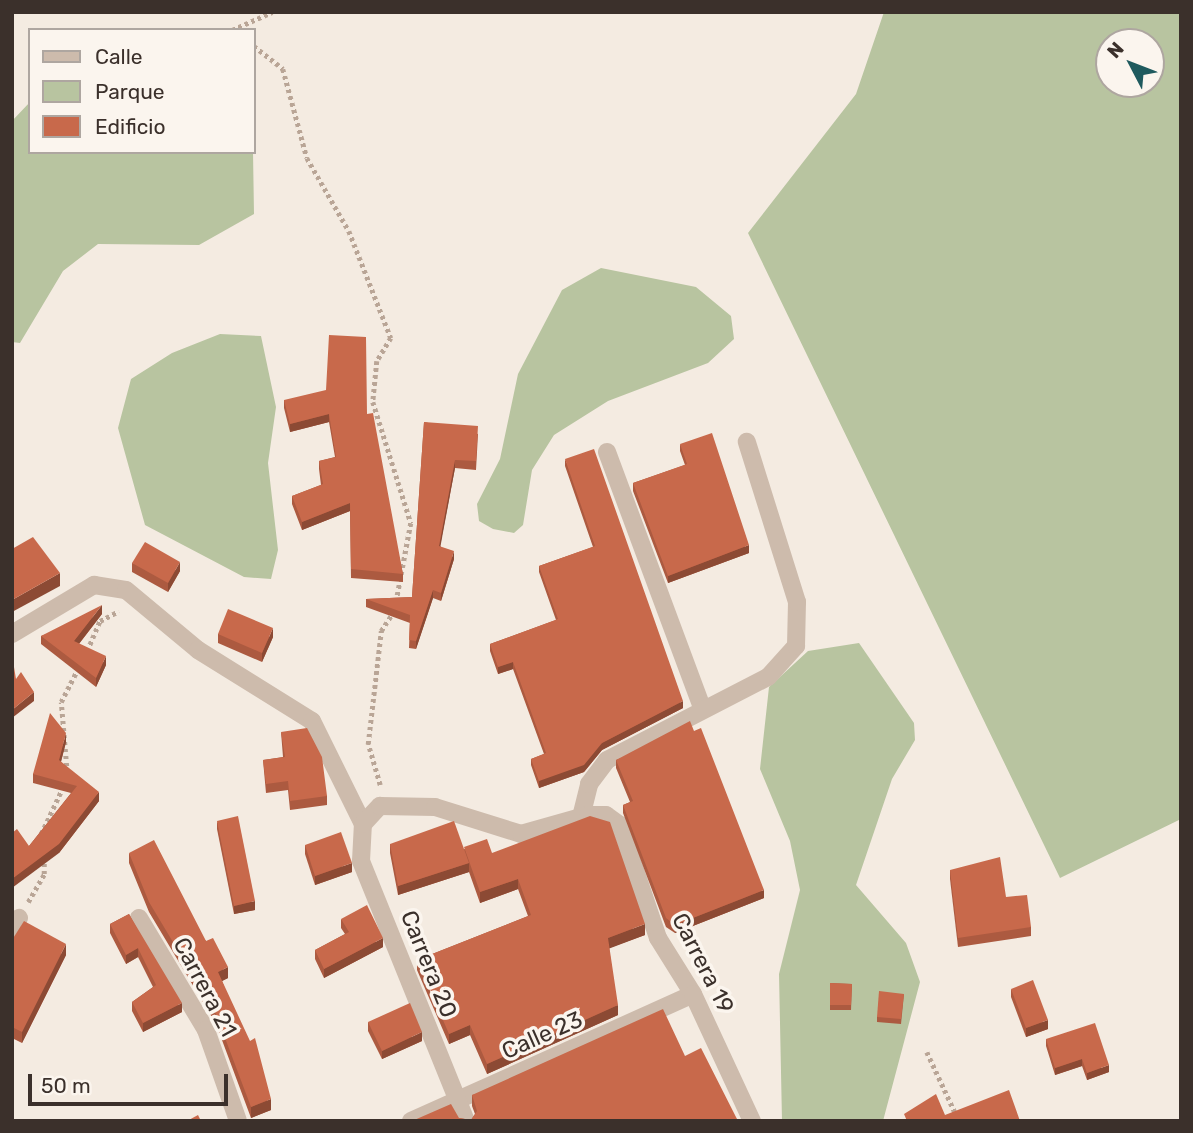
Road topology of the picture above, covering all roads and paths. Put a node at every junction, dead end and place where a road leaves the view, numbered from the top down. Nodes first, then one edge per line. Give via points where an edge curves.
1 (272, 12) edge
2 (236, 28) edge
3 (256, 48) edge
4 (747, 442) dead end
5 (607, 452) dead end
6 (143, 605) junction
7 (12, 634) edge
8 (702, 708) junction
9 (387, 806) junction
10 (581, 817) junction
11 (363, 824) junction
12 (139, 918) dead end
13 (15, 924) edge
14 (693, 994) junction
15 (927, 1052) dead end
16 (457, 1100) junction
17 (238, 1121) edge
18 (411, 1121) edge
19 (466, 1121) edge
20 (752, 1121) edge
21 (959, 1121) edge

1 - 2 path
3 - 9 path via 283,69 307,158 349,231 391,338 377,360 373,402 411,523 394,610 381,631 368,744
4 - 8 street via 800,631 796,646 768,677
5 - 8 street
6 - 7 street via 126,590 93,585
6 - 11 street via 198,650 312,720
6 - 13 path via 100,621 64,690 68,768 43,824 44,874
8 - 10 street via 607,760 589,784
9 - 10 street via 435,807 521,834
9 - 11 street
10 - 14 street, Carrera 19 via 606,815 620,825 659,938
11 - 16 street, Carrera 20 via 361,861
12 - 17 street, Carrera 21 via 206,1030
14 - 16 street, Calle 23
14 - 20 street, Carrera 19
15 - 21 path
16 - 18 street, Calle 23
16 - 19 street, Carrera 20

